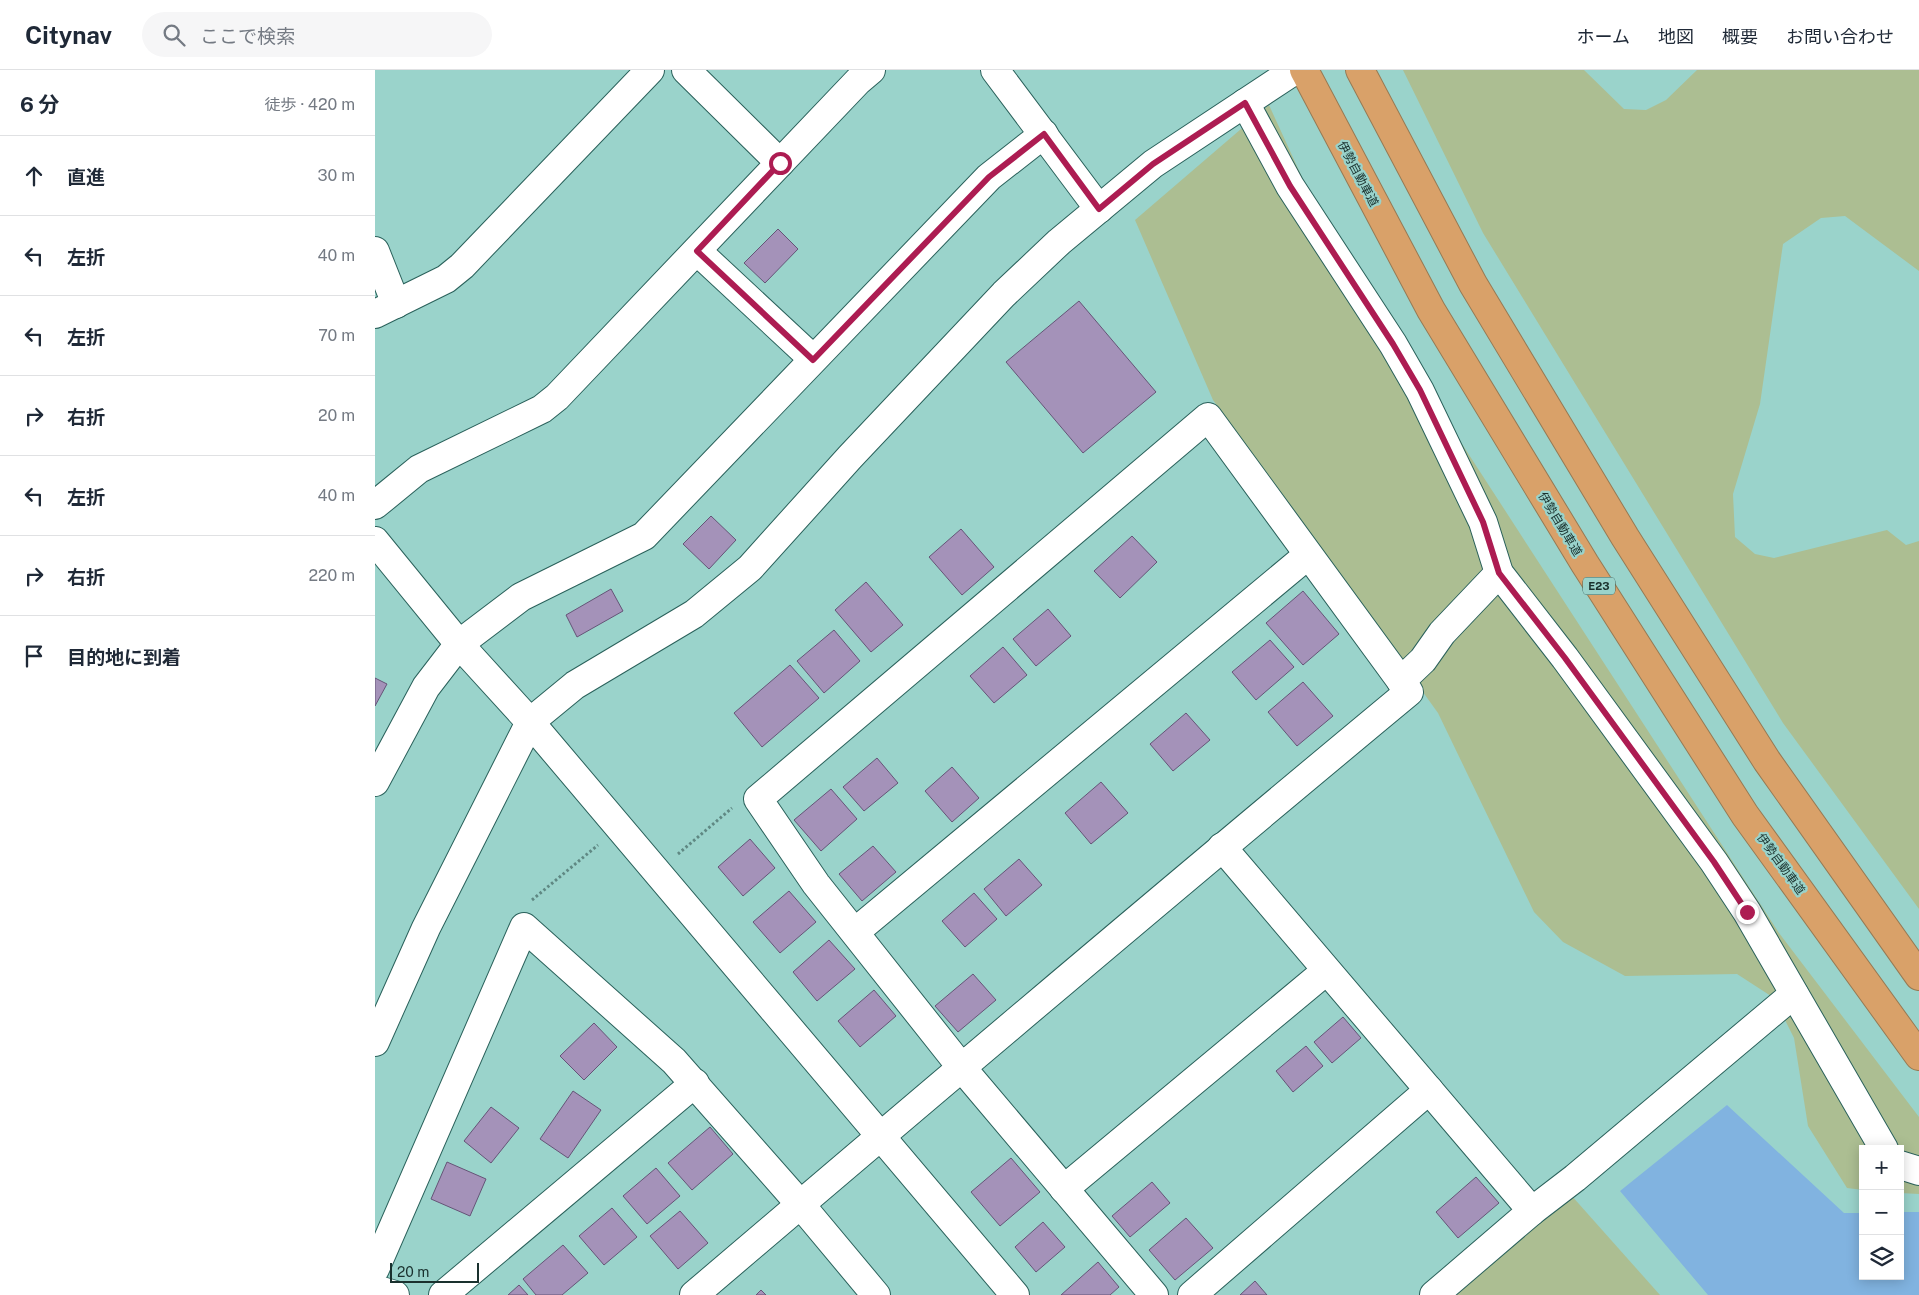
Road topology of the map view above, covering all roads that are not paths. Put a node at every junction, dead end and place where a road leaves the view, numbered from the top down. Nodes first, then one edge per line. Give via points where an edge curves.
1 (650, 70) edge
2 (686, 70) edge
3 (871, 70) edge
4 (995, 70) edge
5 (1295, 70) edge
6 (1360, 70) edge
7 (1310, 81) edge
8 (1260, 87) edge
9 (1044, 134) junction
10 (780, 163) junction
11 (1099, 209) junction
12 (375, 251) edge
13 (697, 251) junction
14 (386, 309) edge
15 (813, 360) junction
16 (375, 505) edge
17 (375, 541) edge
18 (1307, 555) junction
19 (1499, 573) junction
20 (459, 644) junction
21 (1401, 681) junction
22 (530, 722) junction
23 (375, 782) edge
24 (1222, 848) junction
25 (855, 932) junction
26 (1326, 971) junction
27 (1919, 976) edge
28 (1794, 994) junction
29 (375, 1042) edge
30 (1919, 1056) edge
31 (962, 1068) junction
32 (695, 1083) junction
33 (1429, 1090) junction
34 (880, 1135) junction
35 (1881, 1145) edge
36 (1904, 1166) edge
37 (1919, 1172) edge
38 (1064, 1189) junction
39 (800, 1204) junction
40 (1532, 1211) junction
41 (375, 1269) edge
42 (375, 1289) edge
43 (395, 1295) edge
44 (443, 1295) edge
45 (694, 1295) edge
46 (876, 1295) edge
47 (1015, 1295) edge
48 (1154, 1295) edge
49 (1192, 1295) edge
50 (1433, 1295) edge

1 - 14 street via 462,266 446,279
2 - 10 street
3 - 10 street
4 - 9 street
5 - 8 street
6 - 27 highway via 1473,284 1625,537 1767,761
7 - 30 highway, 伊勢自動車道 / E23 via 1431,310 1585,564 1745,815
8 - 11 street via 1153,164
8 - 19 street via 1290,186 1420,390 1483,522
9 - 11 street
9 - 15 street via 989,177
10 - 13 street
11 - 22 street via 1004,294 750,568 694,614 575,686
12 - 14 street
13 - 15 street
13 - 16 street via 542,409 419,470
15 - 20 street via 644,536 521,597
17 - 20 street
18 - 21 street
18 - 25 street
18 - 25 street via 1208,417 758,799 816,884
19 - 21 street
19 - 28 street via 1714,862
20 - 22 street
20 - 23 street via 426,687
21 - 24 street via 1409,692
22 - 29 street via 426,928
22 - 34 street
24 - 26 street
24 - 31 street
25 - 31 street
26 - 33 street
26 - 38 street
28 - 35 street
28 - 40 street
31 - 34 street
31 - 38 street
32 - 39 street
32 - 41 street via 524,927
32 - 44 street
33 - 40 street
33 - 49 street
34 - 39 street
34 - 47 street
36 - 37 street
38 - 48 street
39 - 45 street
39 - 46 street
40 - 50 street
42 - 43 street

